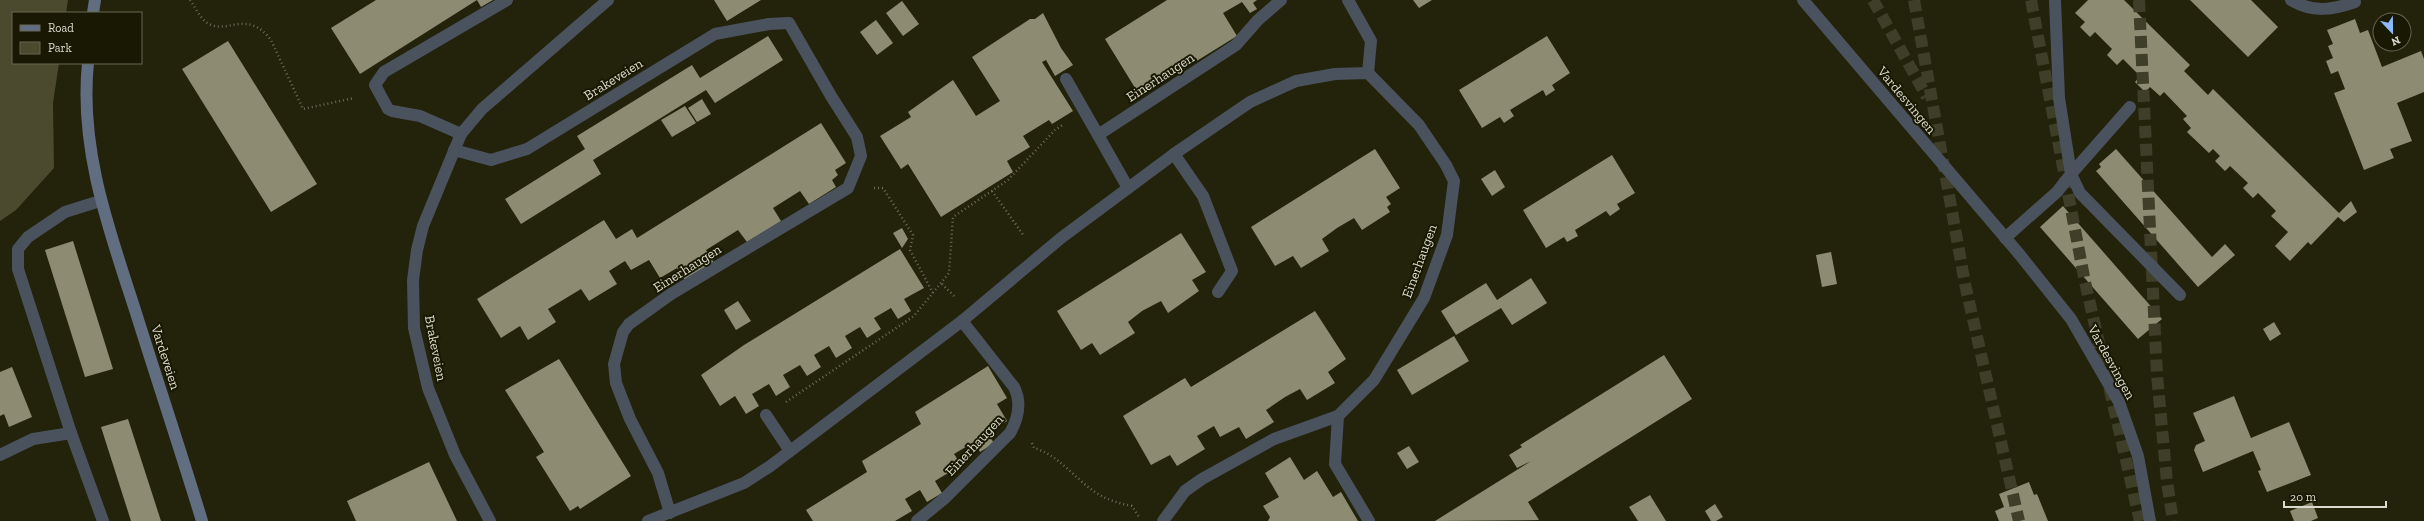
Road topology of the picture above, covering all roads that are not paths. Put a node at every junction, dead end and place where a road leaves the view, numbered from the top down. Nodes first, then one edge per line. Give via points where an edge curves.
1 (95, 0) edge
2 (507, 0) edge
3 (608, 0) edge
4 (1281, 0) edge
5 (1348, 0) edge
6 (1803, 0) edge
7 (2055, 0) edge
8 (2291, 0) edge
9 (2355, 2) dead end
10 (93, 12) edge
11 (88, 64) edge
12 (1368, 73) junction
13 (1066, 79) dead end
14 (2130, 107) dead end
15 (461, 134) junction
16 (1098, 135) junction
17 (454, 150) junction
18 (1174, 154) junction
19 (2071, 174) junction
20 (848, 188) joint
21 (1128, 188) junction
22 (100, 202) junction
23 (2005, 238) junction
24 (1218, 292) dead end
25 (2180, 295) dead end
26 (962, 321) junction
27 (766, 415) road end
28 (1338, 416) junction
29 (70, 433) junction
30 (790, 451) junction
31 (0, 455) edge
32 (670, 513) junction
33 (103, 521) edge
34 (202, 521) edge
35 (490, 521) edge
36 (648, 521) edge
37 (917, 521) edge
38 (1163, 521) edge
39 (1369, 521) edge
40 (2150, 521) edge

1 - 10 main road
2 - 15 street via 384,72 375,86 388,109 420,116
3 - 15 street, Brakeveien via 482,108
4 - 16 street, Einerhaugen via 1258,20 1236,45
5 - 12 street via 1371,41
6 - 23 street, Vardesvingen
7 - 19 street via 2059,98
8 - 9 street via 2314,9 2335,9
11 - 22 main road, Vardeveien via 88,135
12 - 18 street via 1335,74 1296,81 1250,102
12 - 28 street, Einerhaugen via 1419,125 1454,181 1447,235 1424,298 1374,380
13 - 16 street
14 - 19 street
15 - 17 street, Brakeveien
16 - 21 street
17 - 20 street, Brakeveien via 491,160 527,149 715,34 789,23 857,137 861,156
17 - 35 street, Brakeveien via 416,250 413,280 414,328 428,388 455,455
18 - 21 street
18 - 24 street via 1203,196 1232,271
19 - 23 street via 2057,192
19 - 25 street via 2080,193
20 - 32 street, Einerhaugen via 671,294 629,324 623,332 614,364 616,383 630,419 658,473
21 - 26 street via 1039,256
22 - 29 street via 65,212 28,237 18,249 18,269
22 - 34 main road, Vardeveien
23 - 40 street, Vardesvingen via 2071,319 2119,402 2138,456
26 - 30 street
26 - 37 street, Einerhaugen via 1014,388 1019,397 1017,420 1010,433 945,498
27 - 30 street
28 - 38 street, Einerhaugen via 1274,439 1202,479 1185,491
28 - 39 street via 1335,464
29 - 31 street via 33,439
29 - 33 street
30 - 32 street via 744,483
32 - 36 street

